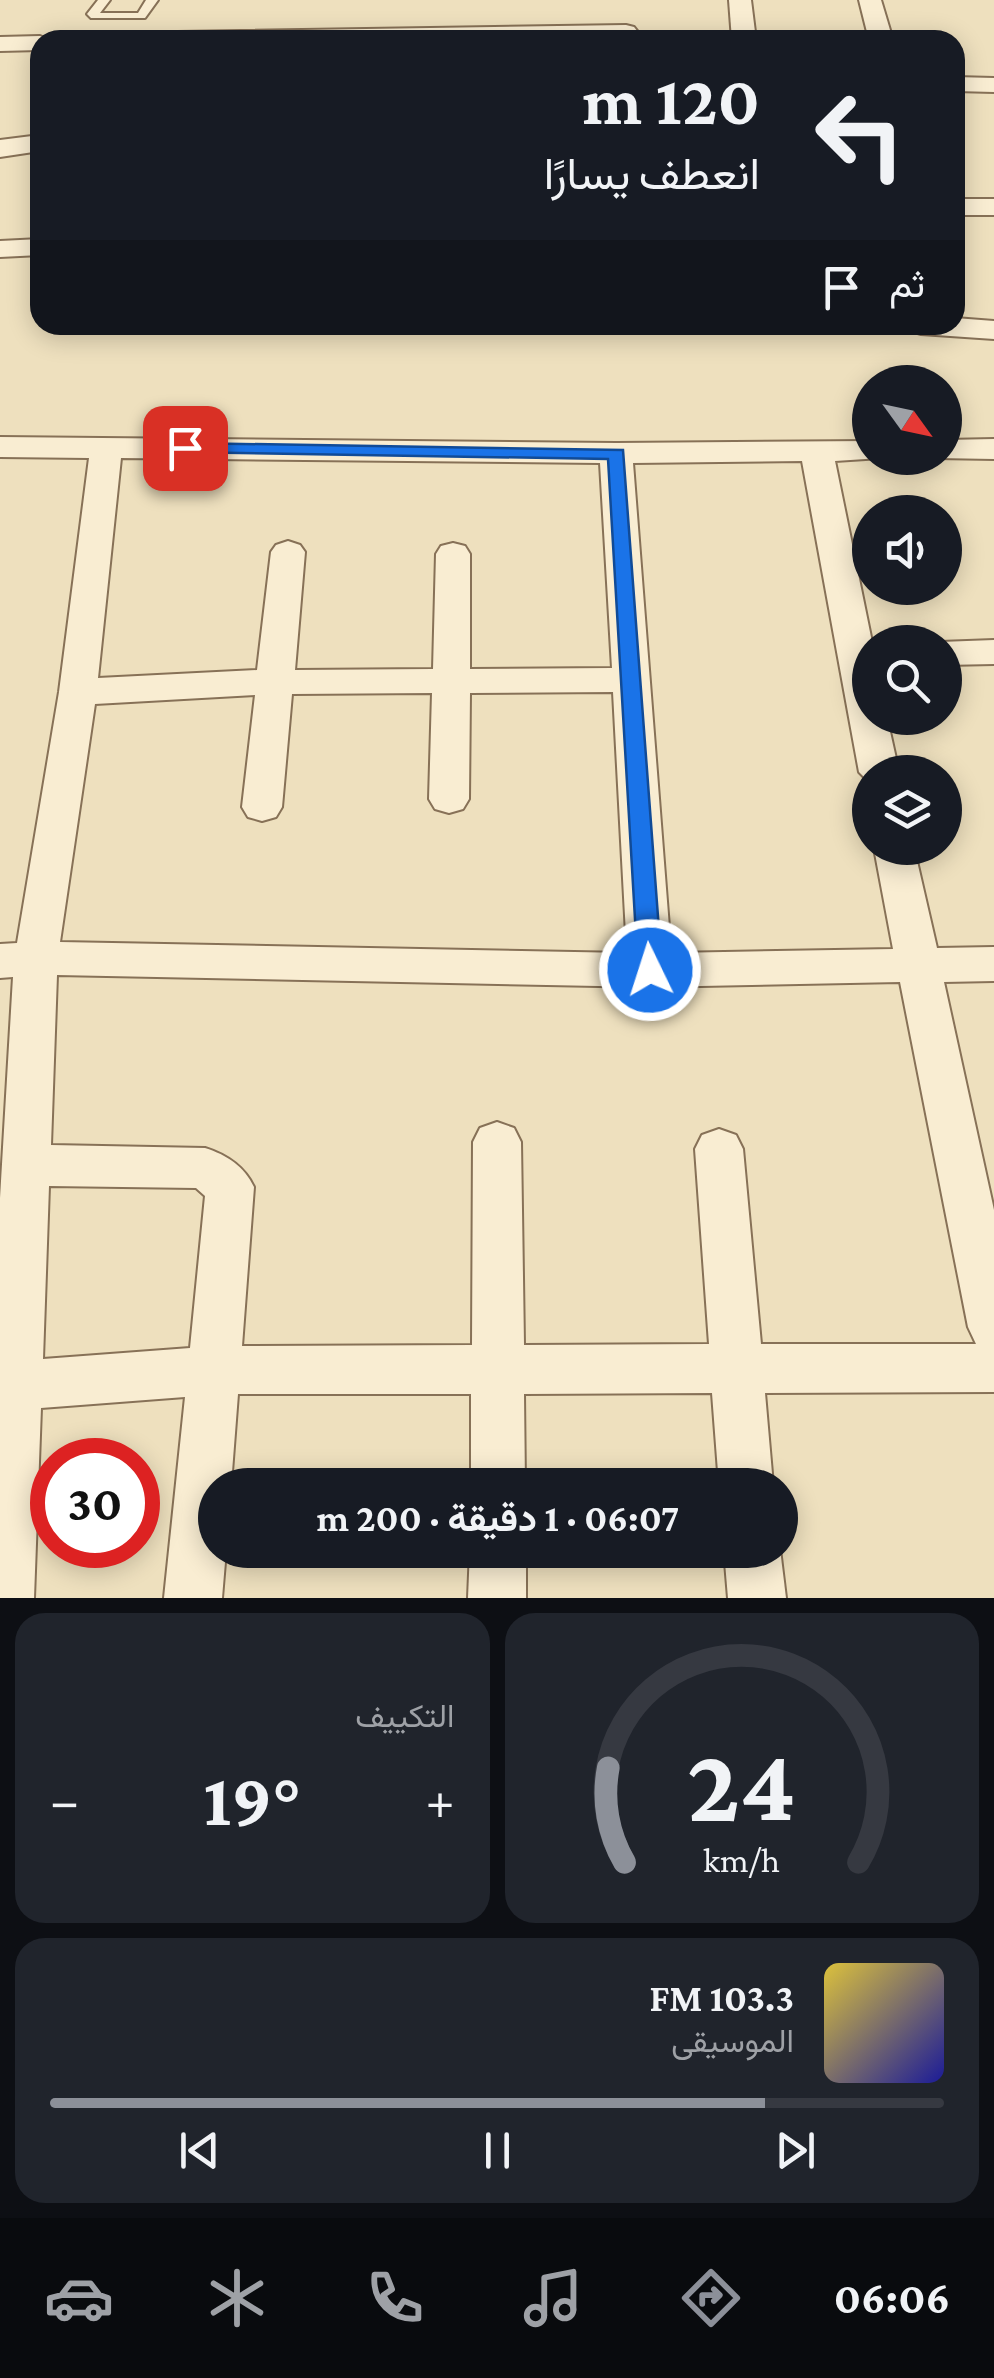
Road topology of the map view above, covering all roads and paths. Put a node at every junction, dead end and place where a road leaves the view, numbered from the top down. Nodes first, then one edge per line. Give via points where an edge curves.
1 (104, 0) edge
2 (152, 0) edge
3 (740, 0) edge
4 (870, 0) edge
5 (115, 29) edge
6 (626, 29) edge
7 (743, 30) edge
8 (878, 30) edge
9 (30, 43) edge
10 (0, 44) edge
11 (965, 84) edge
12 (994, 84) edge
13 (30, 143) edge
14 (0, 149) edge
15 (965, 207) edge
16 (994, 207) edge
17 (30, 248) edge
18 (0, 249) edge
19 (965, 328) edge
20 (994, 330) edge
21 (0, 447) edge
22 (106, 447) junction
23 (994, 449) edge
24 (962, 450) edge
25 (852, 451) edge
26 (816, 452) junction
27 (616, 454) junction
28 (288, 552) dead end
29 (453, 554) dead end
30 (855, 625) edge
31 (994, 652) edge
32 (962, 653) edge
33 (632, 680) junction
34 (452, 681) junction
35 (275, 682) junction
36 (78, 692) junction
37 (449, 799) dead end
38 (262, 807) dead end
39 (897, 865) edge
40 (18, 959) edge
41 (994, 964) edge
42 (918, 966) junction
43 (650, 970) junction
44 (497, 1142) dead end
45 (719, 1149) dead end
46 (24, 1165) junction
47 (994, 1327) edge
48 (994, 1368) edge
49 (214, 1370) junction
50 (735, 1370) junction
51 (498, 1372) junction
52 (13, 1386) junction
53 (498, 1468) edge
54 (744, 1468) edge
55 (498, 1568) edge
56 (754, 1568) edge
57 (4, 1598) edge
58 (193, 1598) edge
59 (498, 1598) edge
60 (757, 1598) edge

1 - 5 lane via 93,14
2 - 5 lane via 140,16
3 - 7 street
4 - 8 street
5 - 6 street via 391,22
9 - 10 street
11 - 12 street
13 - 14 street
15 - 16 street
17 - 18 street
19 - 20 street
21 - 22 street
22 - 27 street
22 - 36 street
23 - 24 street
25 - 26 street
26 - 27 street
26 - 30 street
27 - 33 street
28 - 35 street
29 - 34 street
31 - 32 street
33 - 34 street
33 - 43 street
34 - 35 street
34 - 37 street
35 - 36 street
35 - 38 street
36 - 40 street
39 - 42 street
40 - 43 street
40 - 46 street
41 - 42 street
42 - 43 street
42 - 47 street
44 - 51 street
45 - 50 street
46 - 49 street via 205,1168 230,1186
46 - 52 street
48 - 50 street
49 - 51 street
49 - 52 street
49 - 58 street
50 - 51 street
50 - 54 street
51 - 53 street
52 - 57 street
55 - 59 street
56 - 60 street

